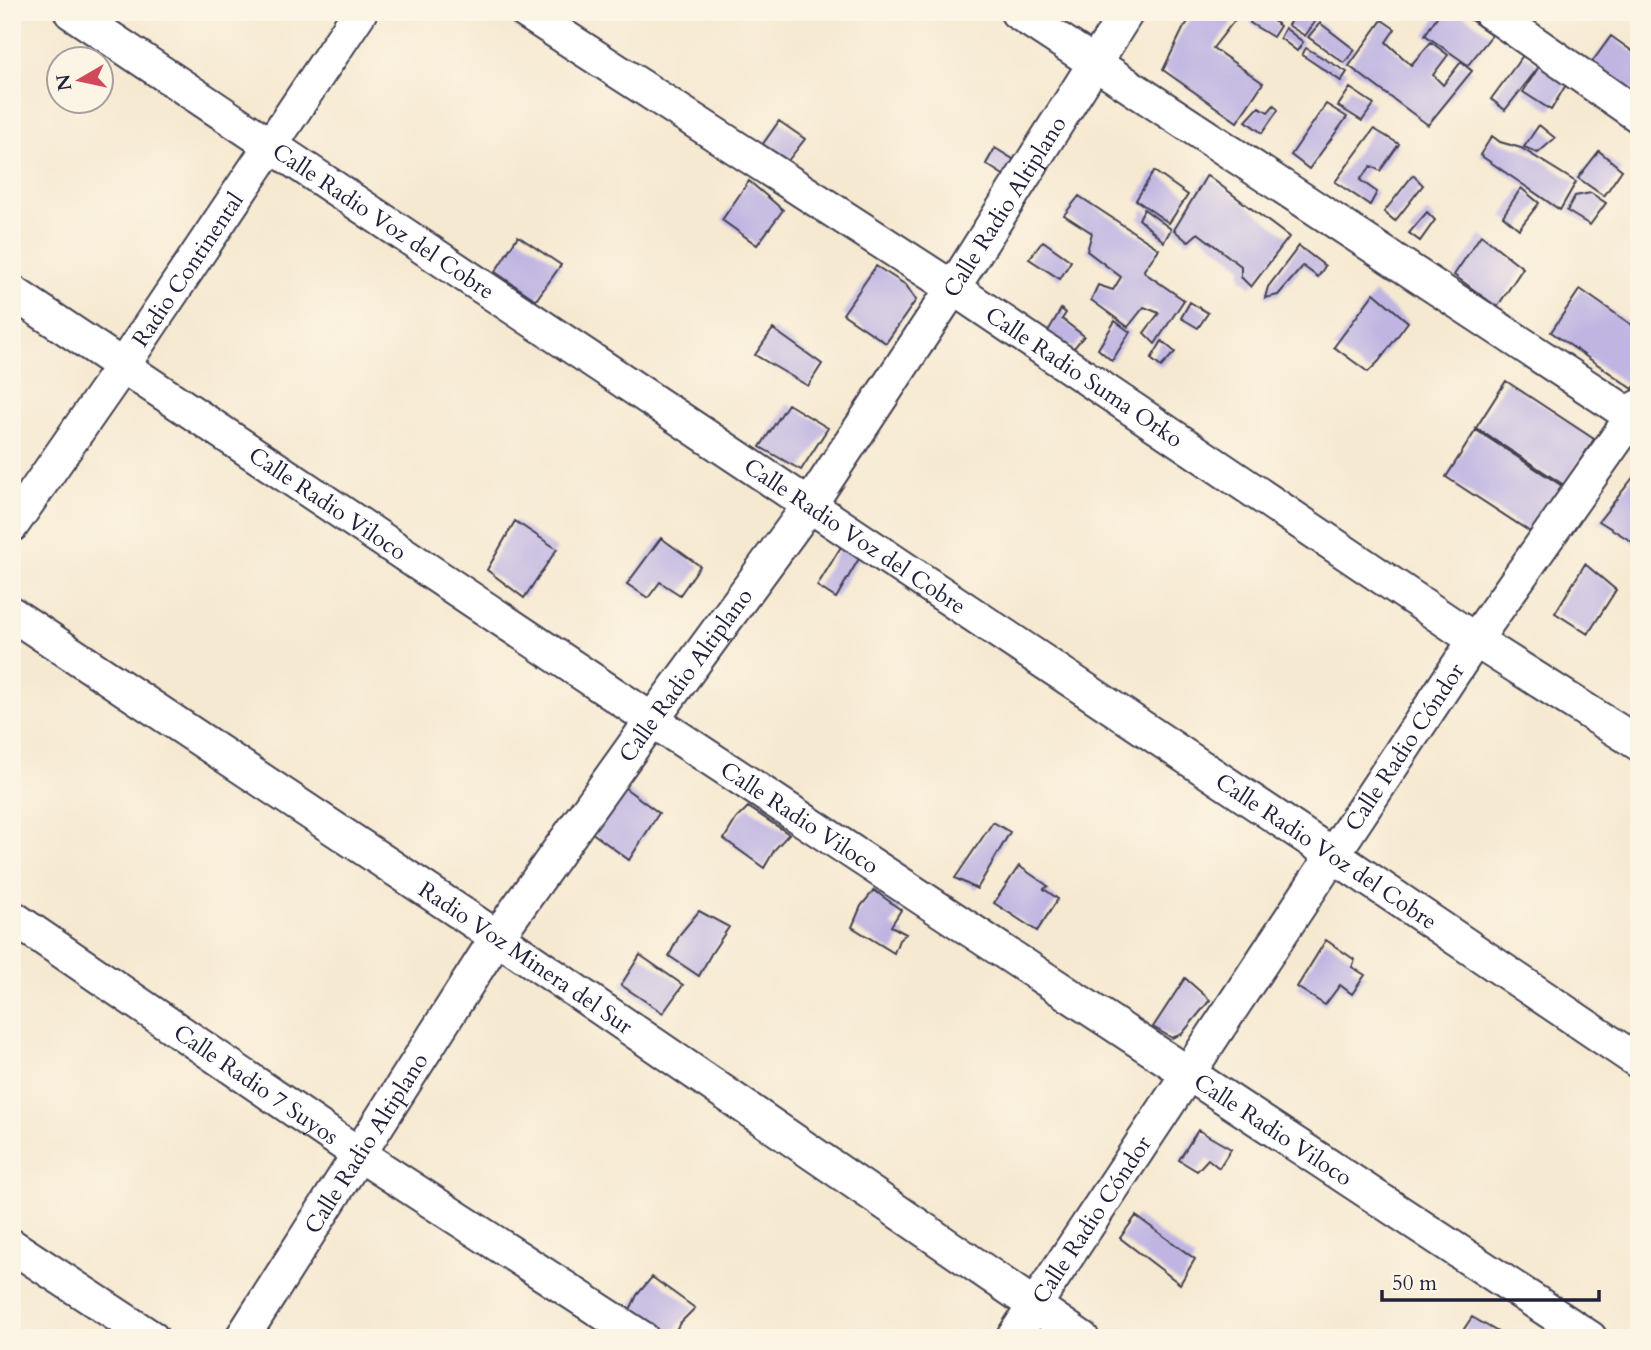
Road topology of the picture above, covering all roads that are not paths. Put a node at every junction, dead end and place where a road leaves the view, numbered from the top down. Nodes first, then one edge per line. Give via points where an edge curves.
1 (71, 12) edge
2 (360, 12) edge
3 (526, 12) edge
4 (1017, 12) edge
5 (1127, 12) edge
6 (1490, 12) edge
7 (1094, 64) junction
8 (1639, 116) edge
9 (271, 145) junction
10 (953, 288) junction
11 (12, 292) edge
12 (122, 366) junction
13 (1637, 415) edge
14 (809, 506) junction
15 (12, 525) edge
16 (12, 614) edge
17 (1475, 640) junction
18 (652, 720) junction
19 (1639, 744) edge
20 (1333, 855) junction
21 (12, 917) edge
22 (497, 937) junction
23 (1639, 1062) edge
24 (1189, 1072) junction
25 (360, 1155) junction
26 (12, 1246) edge
27 (1034, 1306) junction
28 (152, 1338) edge
29 (242, 1338) edge
30 (642, 1338) edge
31 (1013, 1338) edge
32 (1082, 1338) edge
33 (1590, 1338) edge

1 - 9 street, Calle Radio Voz del Cobre
2 - 9 street, Radio Continental
3 - 10 street, Calle Radio Suma Orko
4 - 7 street
5 - 7 street, Calle Radio Altiplano
6 - 8 street
7 - 10 street, Calle Radio Altiplano
7 - 13 street
9 - 12 street, Radio Continental
9 - 14 street, Calle Radio Voz del Cobre
10 - 14 street, Calle Radio Altiplano
10 - 17 street, Calle Radio Suma Orko
11 - 12 street, Calle Radio Viloco
12 - 15 street, Radio Continental
12 - 18 street, Calle Radio Viloco
13 - 17 street, Calle Radio Cóndor
14 - 18 street, Calle Radio Altiplano
14 - 20 street, Calle Radio Voz del Cobre
16 - 22 street, Radio Voz Minera del Sur
17 - 19 street, Calle Radio Suma Orko
17 - 20 street, Calle Radio Cóndor
18 - 22 street, Calle Radio Altiplano
18 - 24 street, Calle Radio Viloco
20 - 23 street, Calle Radio Voz del Cobre
20 - 24 street, Calle Radio Cóndor
21 - 25 street, Calle Radio 7 Suyos
22 - 25 street, Calle Radio Altiplano
22 - 27 street, Radio Voz Minera del Sur
24 - 27 street, Calle Radio Cóndor
24 - 33 street, Calle Radio Viloco
25 - 29 street, Calle Radio Altiplano
25 - 30 street, Calle Radio 7 Suyos
26 - 28 street
27 - 31 street, Calle Radio Cóndor
27 - 32 street, Radio Voz Minera del Sur

